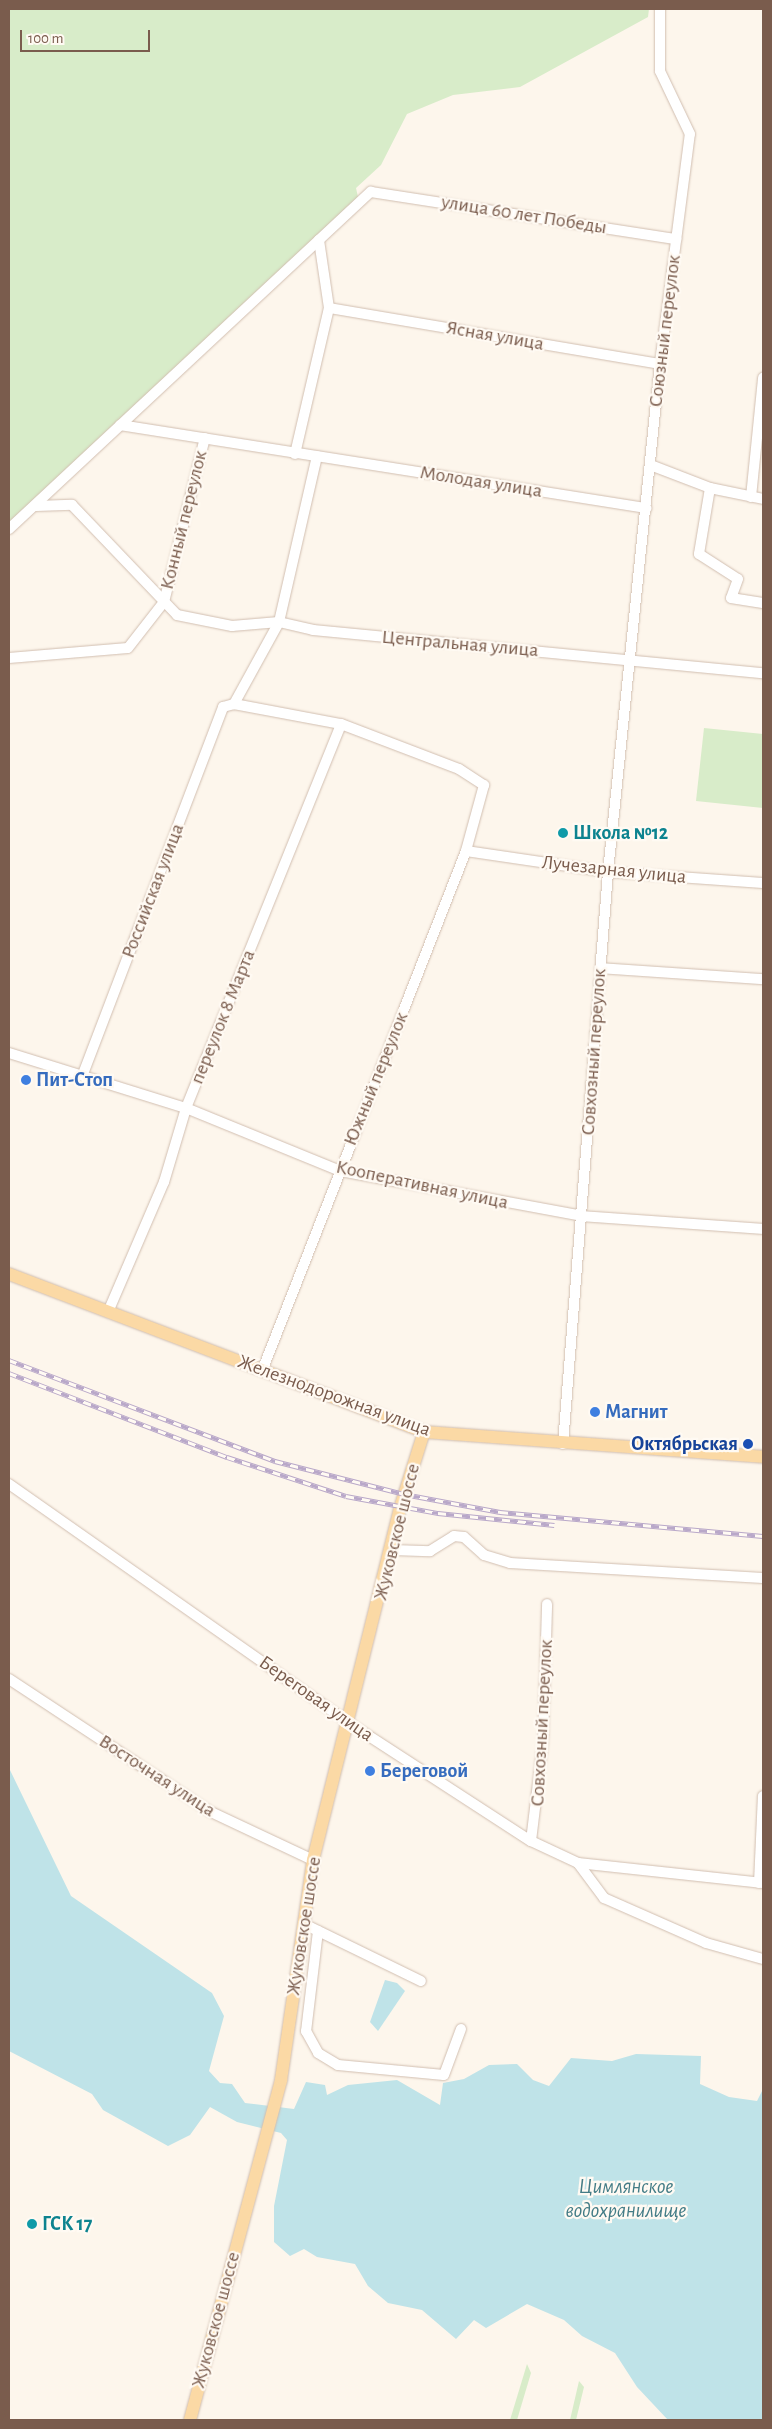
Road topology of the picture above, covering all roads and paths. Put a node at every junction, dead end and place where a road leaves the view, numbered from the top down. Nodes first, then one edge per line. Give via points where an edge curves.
1 (660, 9) edge
2 (676, 239) junction
3 (318, 240) junction
4 (329, 308) junction
5 (660, 364) junction
6 (763, 378) edge
7 (120, 426) junction
8 (205, 438) junction
9 (295, 454) junction
10 (317, 456) junction
11 (653, 466) junction
12 (710, 488) junction
13 (751, 497) junction
14 (763, 499) edge
15 (36, 506) junction
16 (646, 508) junction
17 (9, 529) edge
18 (164, 602) junction
19 (763, 602) edge
20 (279, 622) junction
21 (9, 658) edge
22 (630, 660) junction
23 (763, 673) edge
24 (234, 704) junction
25 (341, 724) junction
26 (466, 851) junction
27 (608, 872) junction
28 (763, 883) edge
29 (600, 968) junction
30 (763, 979) edge
31 (9, 1053) edge
32 (82, 1074) junction
33 (186, 1108) junction
34 (340, 1170) junction
35 (582, 1216) junction
36 (763, 1229) edge
37 (9, 1274) edge
38 (108, 1312) junction
39 (262, 1371) junction
40 (424, 1432) junction
41 (563, 1444) junction
42 (763, 1458) edge
43 (9, 1484) edge
44 (392, 1550) junction
45 (763, 1578) edge
46 (547, 1604) dead end
47 (9, 1679) edge
48 (349, 1723) junction
49 (763, 1796) edge
50 (531, 1841) junction
51 (313, 1860) junction
52 (578, 1863) junction
53 (761, 1883) edge
54 (304, 1924) junction
55 (318, 1931) junction
56 (763, 1959) edge
57 (421, 1981) dead end
58 (460, 2029) dead end
59 (190, 2420) edge

1 - 2 street, Союзный переулок via 660,70 690,134
2 - 3 street, улица 60 лет Победы via 371,192
2 - 5 street, Союзный переулок
3 - 4 street
3 - 7 street
4 - 5 street, Ясная улица
4 - 9 street
5 - 11 street, Союзный переулок
6 - 13 street
7 - 8 street, Молодая улица
7 - 15 street
8 - 9 street, Молодая улица
8 - 18 street, Конный переулок
9 - 10 street, Молодая улица
10 - 16 street, Молодая улица
10 - 20 street
11 - 12 street
11 - 16 street, Союзный переулок
12 - 13 street
12 - 19 street via 699,554 738,579 731,598
13 - 14 street
15 - 17 street
15 - 18 street, Центральная улица via 72,505
16 - 22 street, Союзный переулок
18 - 20 street, Центральная улица via 177,615 232,626
18 - 21 street via 128,648
20 - 22 street, Центральная улица via 313,630
20 - 24 street
22 - 23 street, Центральная улица
22 - 27 street, Совхозный переулок
24 - 25 street
24 - 32 street, Российская улица via 223,707
25 - 26 street, Южный переулок via 459,769 484,785
25 - 33 street, переулок 8 Марта
26 - 27 street, Лучезарная улица
26 - 34 street, Южный переулок
27 - 28 street, Лучезарная улица
27 - 29 street, Совхозный переулок
29 - 30 street
29 - 35 street, Совхозный переулок
31 - 32 street, Кооперативная улица
32 - 33 street, Кооперативная улица
33 - 34 street, Кооперативная улица
33 - 38 street, переулок 8 Марта via 164,1182
34 - 35 street, Кооперативная улица
34 - 39 street, Южный переулок
35 - 36 street, Кооперативная улица
35 - 41 street, Совхозный переулок
37 - 38 main road, Железнодорожная улица
38 - 39 main road, Железнодорожная улица
39 - 40 main road, Железнодорожная улица
40 - 41 main road, Железнодорожная улица
40 - 44 main road, Жуковское шоссе
41 - 42 main road, Железнодорожная улица
43 - 48 street, Береговая улица
44 - 45 street via 430,1551 454,1536 464,1537 484,1555 510,1563
44 - 48 main road, Жуковское шоссе
46 - 50 street, Совхозный переулок via 544,1742
47 - 51 street, Восточная улица via 211,1812
48 - 50 street, Береговая улица
48 - 51 main road, Жуковское шоссе
49 - 53 street
50 - 52 street, Береговая улица
51 - 54 main road, Жуковское шоссе
52 - 53 street
52 - 56 street, Береговая улица via 604,1898 706,1943
54 - 55 street
54 - 59 main road, Жуковское шоссе via 281,2080
55 - 57 street
55 - 58 street via 306,2031 318,2053 338,2065 444,2075

